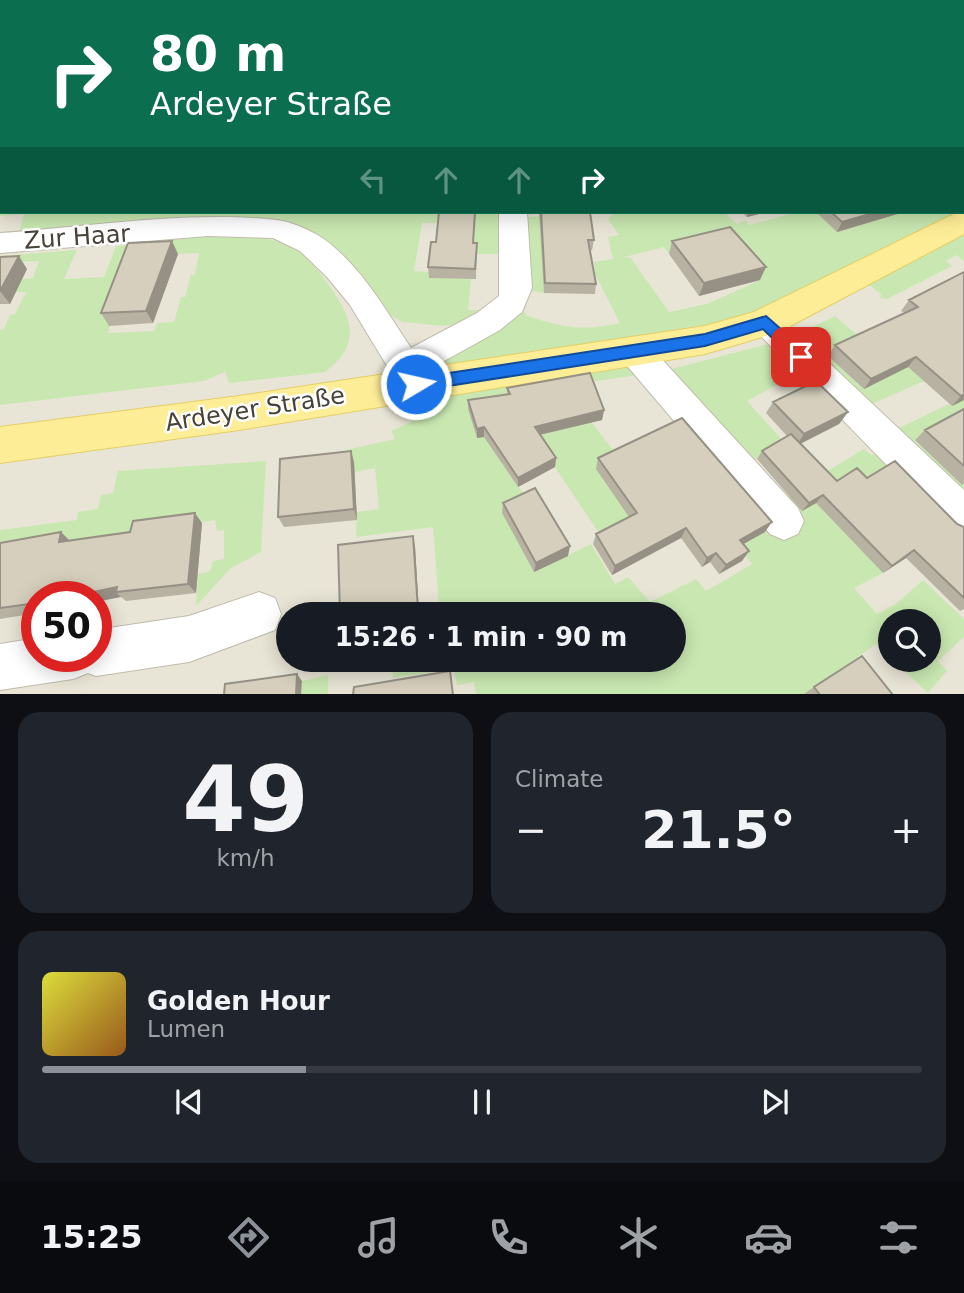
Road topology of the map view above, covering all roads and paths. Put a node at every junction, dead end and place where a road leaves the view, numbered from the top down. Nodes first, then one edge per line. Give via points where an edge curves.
1 (513, 214) edge
2 (964, 220) edge
3 (0, 243) edge
4 (766, 322) junction
5 (635, 352) junction
6 (416, 384) junction
7 (0, 445) edge
8 (964, 517) edge
9 (785, 521) dead end
10 (260, 614) dead end
11 (112, 651) edge
12 (21, 664) edge
13 (0, 667) edge

1 - 6 street via 516,294 487,323 422,358
2 - 4 main road, Ardeyer Straße
3 - 6 street, Zur Haar via 208,227 278,229 310,244 338,270 361,297
4 - 5 main road, Ardeyer Straße via 705,340
4 - 8 street
5 - 6 main road, Ardeyer Straße
5 - 9 street
6 - 7 main road, Ardeyer Straße
10 - 11 street via 189,639
12 - 13 street

